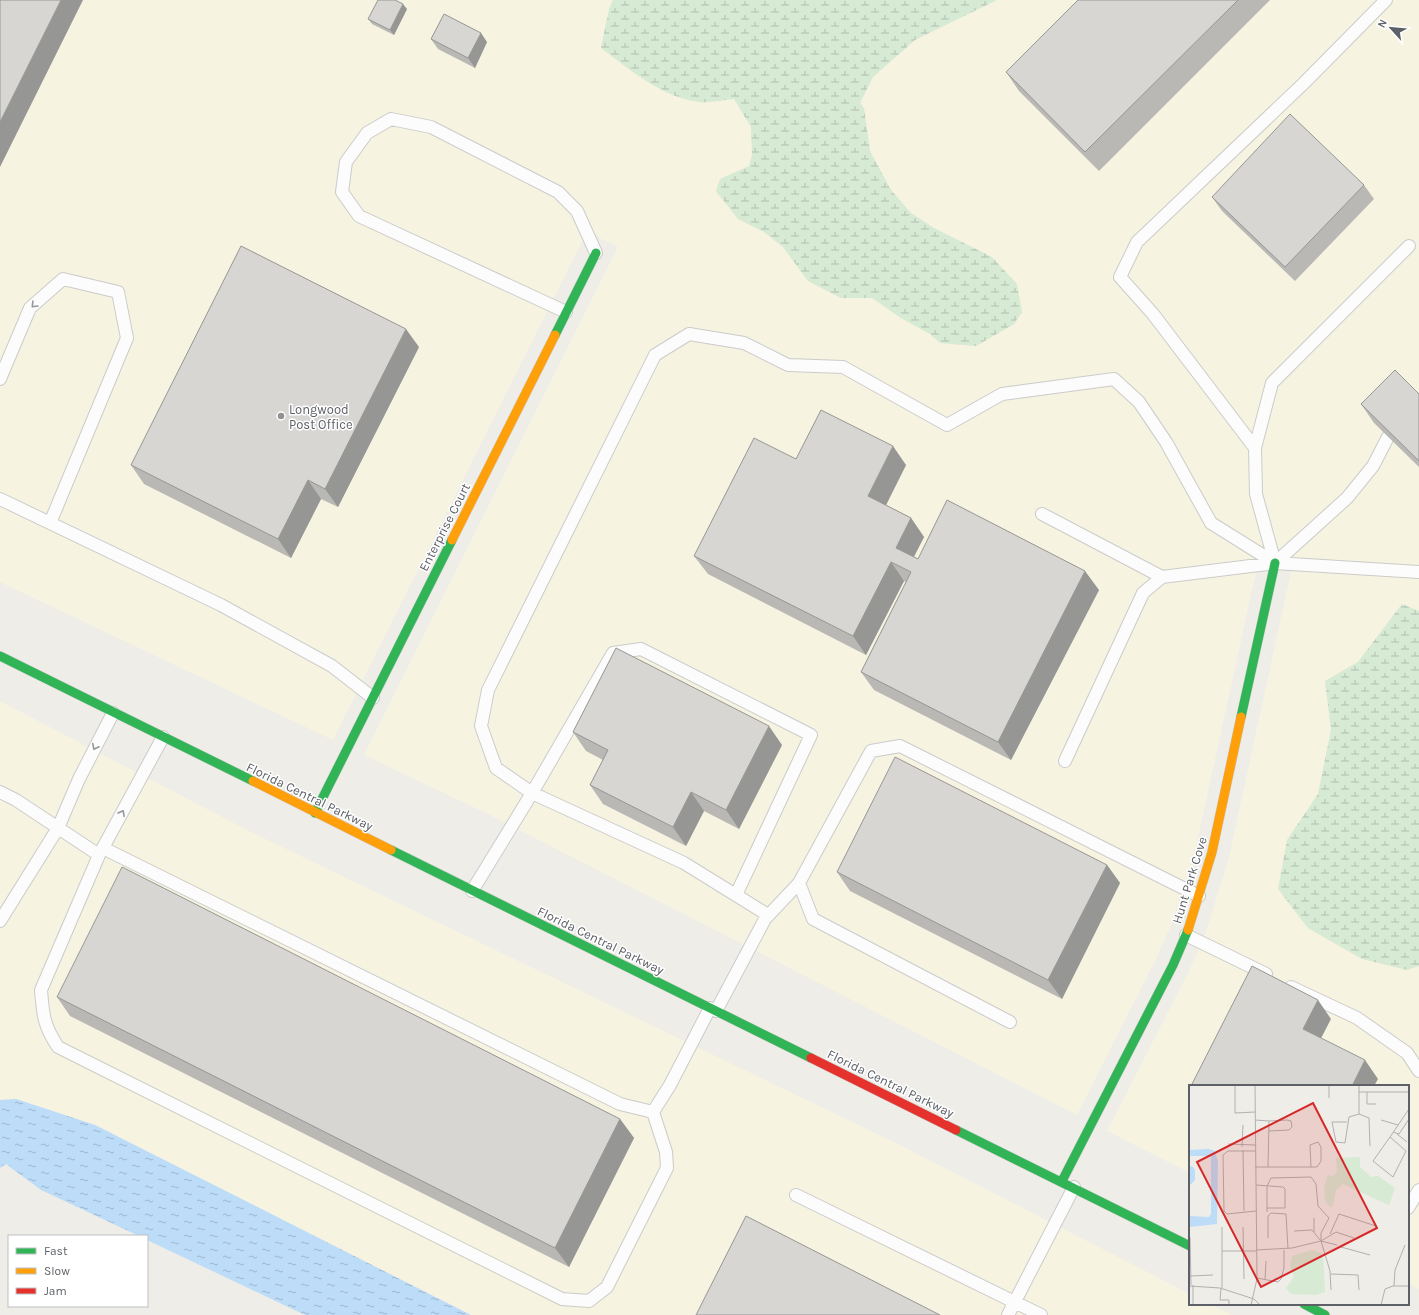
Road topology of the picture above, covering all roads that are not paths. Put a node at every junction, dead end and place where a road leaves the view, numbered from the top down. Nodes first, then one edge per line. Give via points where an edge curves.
1 (1386, 0) edge
2 (1410, 246) dead end
3 (596, 253) joint
4 (566, 312) junction
5 (0, 379) edge
6 (1388, 438) edge
7 (1255, 448) junction
8 (0, 500) edge
9 (1042, 514) dead end
10 (50, 523) junction
11 (1275, 563) junction
12 (1419, 572) edge
13 (1162, 577) junction
14 (0, 656) edge
15 (373, 698) junction
16 (113, 712) junction
17 (163, 738) junction
18 (1065, 761) dead end
19 (0, 792) edge
20 (532, 793) junction
21 (315, 813) junction
22 (58, 828) junction
23 (101, 851) junction
24 (800, 883) junction
25 (472, 891) junction
26 (736, 895) junction
27 (1199, 896) junction
28 (768, 915) junction
29 (0, 921) edge
30 (1186, 935) junction
31 (713, 1009) junction
32 (1010, 1022) dead end
33 (1419, 1071) edge
34 (653, 1112) junction
35 (1062, 1181) junction
36 (1074, 1187) junction
37 (1419, 1190) edge
38 (796, 1195) dead end
39 (1409, 1206) edge
40 (1189, 1245) edge
41 (1015, 1302) junction
42 (1307, 1305) edge
43 (1324, 1311) edge
44 (1008, 1315) edge
45 (1041, 1315) edge

1 - 7 lane via 1304,83 1137,242 1120,277 1153,314
2 - 7 lane via 1272,383
3 - 4 street, Enterprise Court
3 - 4 lane via 577,211 558,192 431,126 391,119 367,133 346,162 342,192 359,216
4 - 15 street, Enterprise Court
10 -> 5 lane via 127,338 118,292 63,279 30,308
6 - 11 lane via 1373,466 1348,498
7 - 11 lane via 1256,494
8 - 10 lane
9 - 13 lane
10 - 15 lane via 221,605 332,666
11 - 12 lane
11 - 13 lane
11 - 20 lane via 1211,523 1166,442 1139,402 1114,380 1002,394 948,425 843,367 788,365 744,343 689,334 655,355 488,690 481,726 496,768
11 - 27 street, Hunt Park Cove via 1212,852
13 - 18 lane via 1143,593
14 - 16 street, Florida Central Parkway
15 - 21 street, Enterprise Court
16 - 17 street, Florida Central Parkway
16 -> 22 lane via 79,779
17 - 21 street, Florida Central Parkway
23 -> 17 lane
19 - 22 lane
20 - 25 lane
20 - 26 lane via 684,863
20 - 26 lane via 613,653 642,649 811,734
21 - 25 street, Florida Central Parkway
22 - 23 lane
22 - 29 lane
23 - 34 lane via 620,1104
23 - 34 lane via 42,990 46,1030 58,1047 562,1299 589,1301 607,1287 667,1168 666,1152
24 - 27 lane via 871,751 900,746
24 - 28 lane
24 - 32 lane via 812,919
25 - 31 street, Florida Central Parkway
26 - 28 lane
27 - 30 street, Hunt Park Cove
28 - 31 lane
30 - 33 lane via 1357,1018 1407,1053
30 - 35 street, Hunt Park Cove
31 - 34 lane
31 - 35 street, Florida Central Parkway
35 - 36 street, Florida Central Parkway
36 - 40 street, Florida Central Parkway
36 - 41 lane
37 - 39 lane
38 - 41 lane
41 - 44 lane
41 - 45 lane
42 - 43 street

